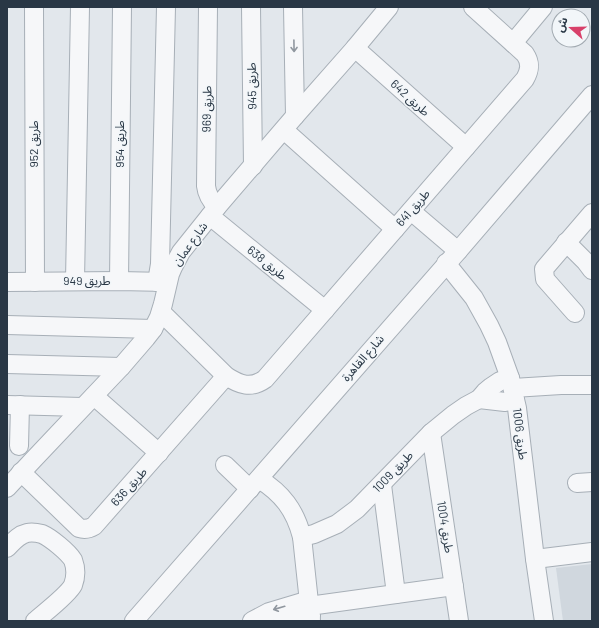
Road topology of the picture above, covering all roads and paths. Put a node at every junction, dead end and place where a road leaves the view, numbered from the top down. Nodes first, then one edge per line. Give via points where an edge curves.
1 (34, 7) edge
2 (80, 7) edge
3 (122, 7) edge
4 (166, 7) edge
5 (208, 7) edge
6 (251, 7) edge
7 (293, 7) edge
8 (389, 7) edge
9 (473, 7) edge
10 (543, 7) edge
11 (513, 43) junction
12 (355, 48) junction
13 (592, 95) edge
14 (295, 116) junction
15 (284, 130) junction
16 (466, 147) junction
17 (253, 166) junction
18 (411, 211) junction
19 (214, 212) junction
20 (592, 213) edge
21 (395, 229) junction
22 (566, 242) junction
23 (452, 257) junction
24 (592, 270) edge
25 (75, 281) junction
26 (119, 281) junction
27 (7, 282) edge
28 (35, 282) junction
29 (162, 282) junction
30 (325, 310) junction
31 (160, 312) junction
32 (575, 313) dead end
33 (7, 325) edge
34 (152, 329) junction
35 (7, 364) edge
36 (121, 367) junction
37 (226, 376) junction
38 (592, 385) edge
39 (513, 389) junction
40 (88, 402) junction
41 (14, 405) edge
42 (430, 434) junction
43 (13, 446) edge
44 (159, 453) junction
45 (225, 465) dead end
46 (27, 466) junction
47 (254, 484) junction
48 (382, 485) junction
49 (7, 488) edge
50 (80, 528) junction
51 (302, 537) junction
52 (7, 548) edge
53 (63, 549) junction
54 (592, 552) edge
55 (535, 559) junction
56 (454, 586) junction
57 (396, 594) junction
58 (310, 611) edge
59 (35, 621) edge
60 (134, 621) edge
61 (252, 621) edge
62 (282, 621) edge
63 (459, 621) edge
64 (544, 621) edge

1 - 28 street, طريق 952
2 - 25 street
3 - 26 street, طريق 954
4 - 29 street via 160,264
5 - 19 street, طريق 969 via 206,186
6 - 17 street, طريق 945
7 -> 14 street
8 - 12 street, شارع عمان
9 - 11 street, طريق 641
10 - 11 street
11 - 16 street, طريق 641 via 529,60 528,73
12 - 14 street, شارع عمان
12 - 16 street, طريق 642
13 - 23 street, شارع القاهرة
14 - 15 street, شارع عمان
15 - 17 street, شارع عمان
15 - 21 street
16 - 18 street, طريق 641
17 - 19 street, شارع عمان
18 - 21 street, طريق 641
18 - 23 street, طريق 1006
19 - 29 street, شارع عمان via 181,252
19 - 30 street, طريق 638
20 - 22 street
21 - 30 street, طريق 641
22 - 24 street
22 - 32 street via 544,269 544,279
23 - 39 street, طريق 1006 via 497,342
23 - 47 street, شارع القاهرة
25 - 26 street, طريق 949
25 - 28 street, طريق 949
26 - 29 street, طريق 949
27 - 28 street, طريق 949
29 - 31 street, شارع عمان via 165,297
30 - 37 street, طريق 641 via 260,383 245,385
31 - 34 street, شارع عمان
31 - 37 street, طريق 641
33 - 34 street
34 - 36 street, شارع عمان
35 - 36 street
36 - 40 street, شارع عمان
37 - 44 street, طريق 636
38 - 39 street, طريق 1009
39 - 42 street, طريق 1009 via 505,402 479,399 453,414
39 - 55 street, طريق 1006
40 - 41 street
40 - 44 street
40 - 46 street, شارع عمان
41 - 43 street
42 - 48 street, طريق 1009
42 - 56 street, طريق 1004
43 - 46 street
44 - 50 street, طريق 636 via 94,526 89,529
45 - 47 street
46 - 49 street, شارع عمان
46 - 50 street
47 - 51 street via 272,488 283,498 295,516
47 - 60 street, شارع القاهرة
48 - 51 street, طريق 1009 via 337,524
48 - 57 street
50 - 53 street
51 - 58 street
52 - 53 street via 26,533 34,533 42,534
53 - 59 street via 75,567 73,584 68,592
54 - 55 street
55 - 64 street, طريق 1006
56 - 57 street
56 - 63 street, طريق 1004
57 - 58 street
58 -> 61 street via 269,612
58 - 62 street

